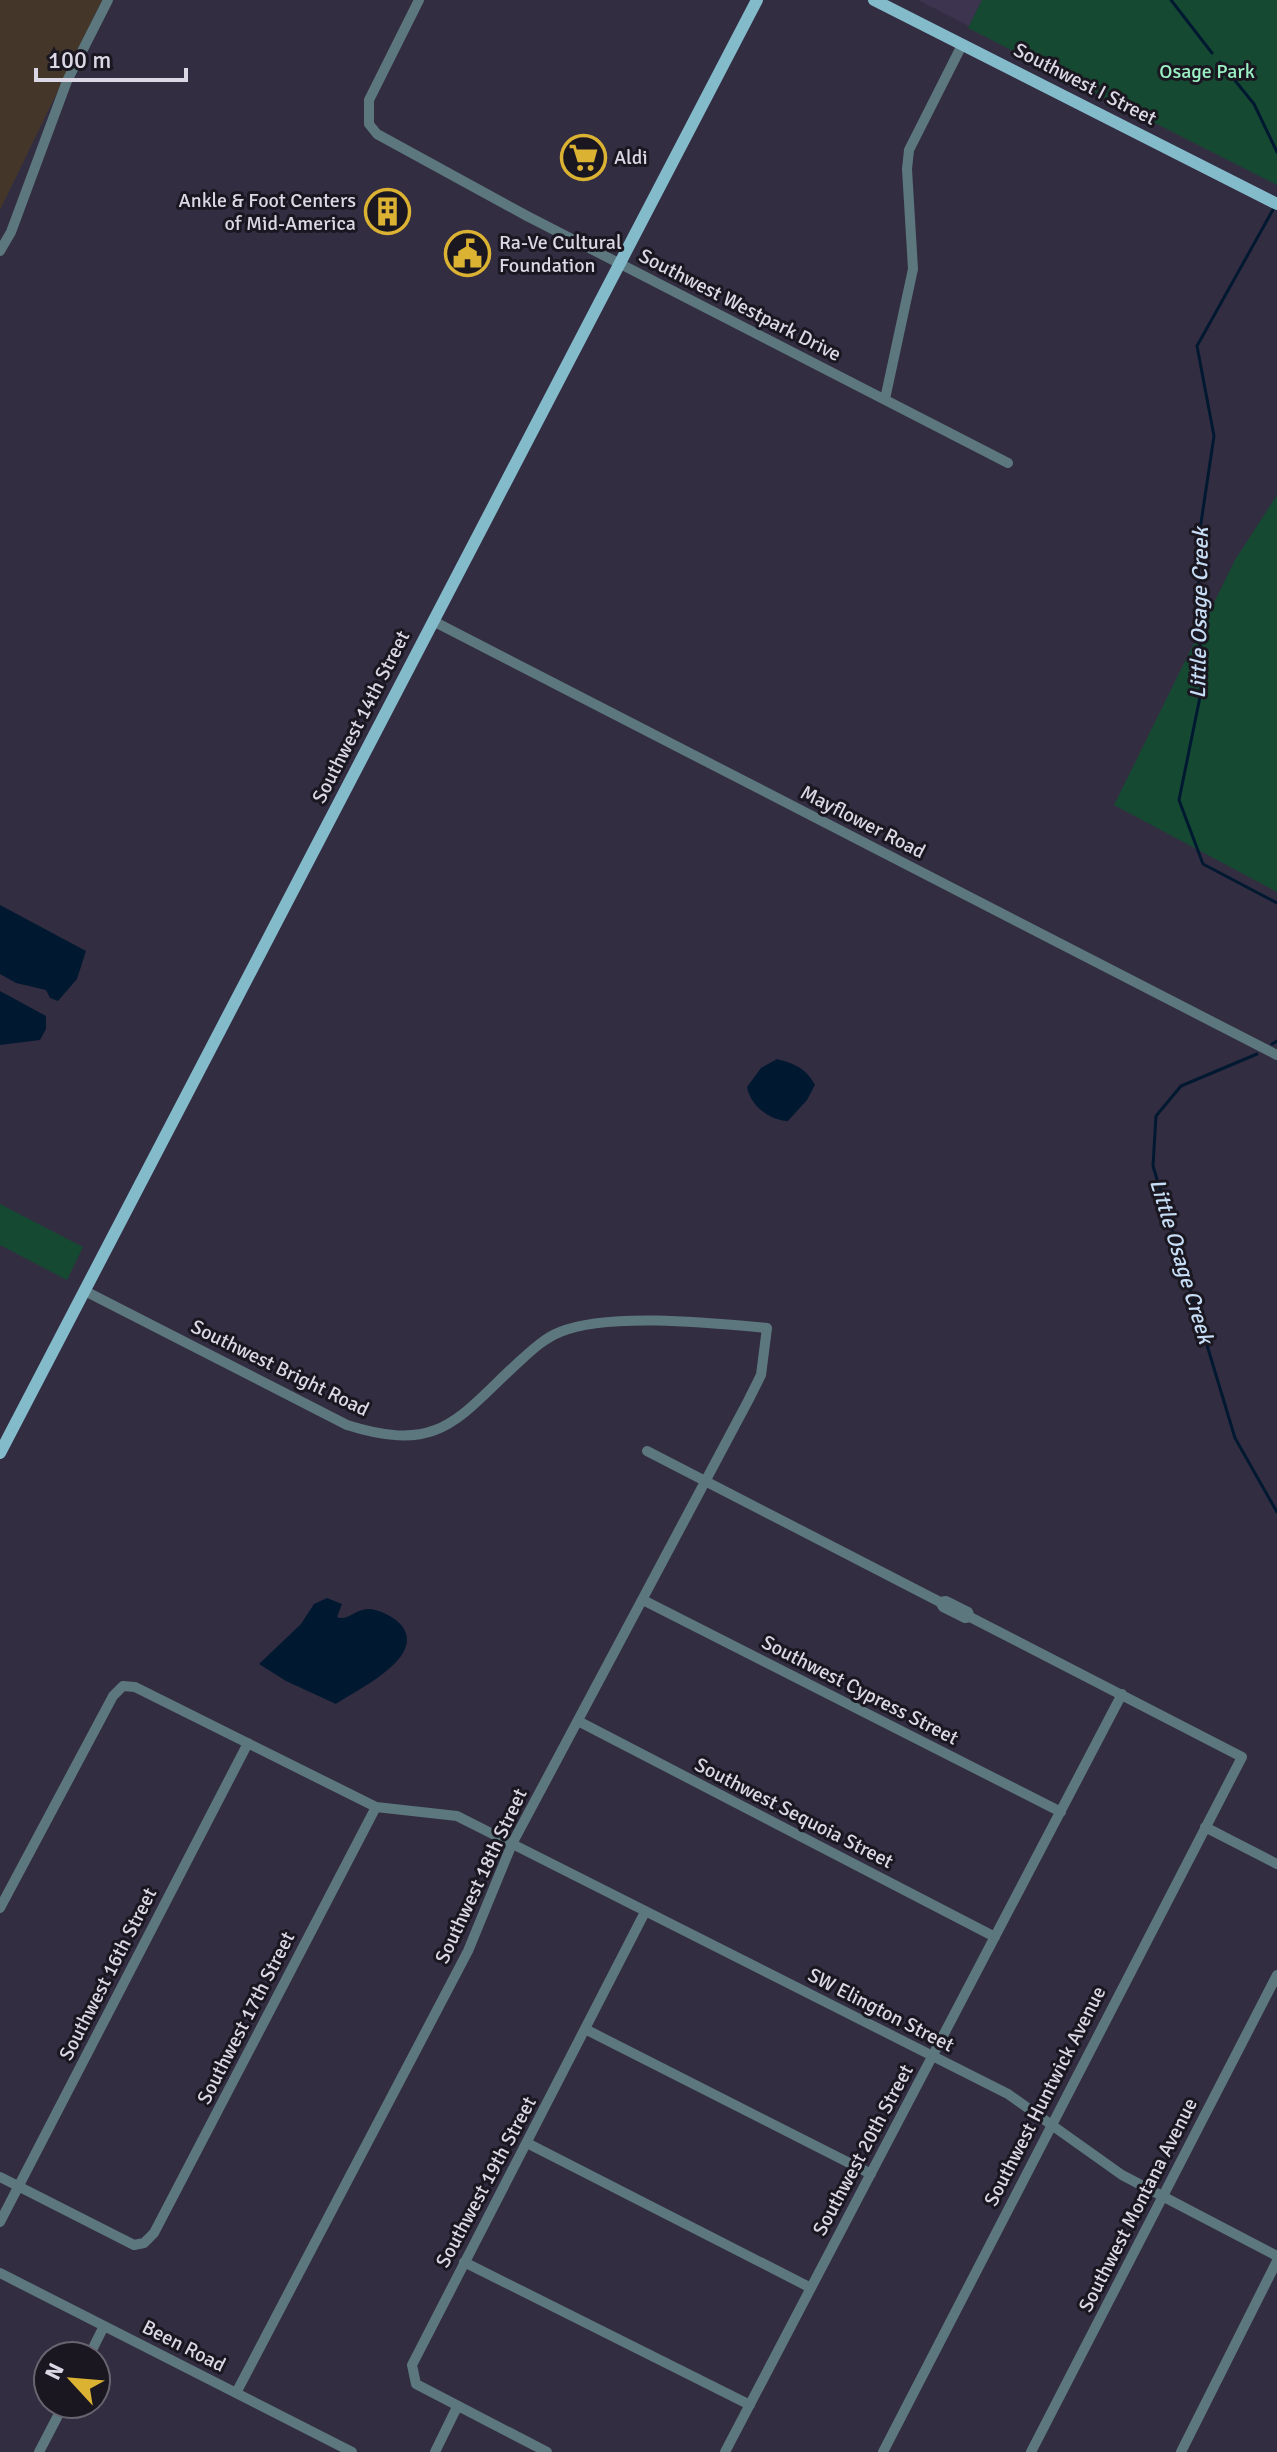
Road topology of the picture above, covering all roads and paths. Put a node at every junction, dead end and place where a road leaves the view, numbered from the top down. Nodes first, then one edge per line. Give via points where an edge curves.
1 (108, 0) edge
2 (419, 0) edge
3 (757, 0) edge
4 (874, 0) edge
5 (962, 45) junction
6 (1277, 204) edge
7 (0, 251) edge
8 (620, 264) junction
9 (885, 399) junction
10 (1008, 463) dead end
11 (433, 621) junction
12 (1277, 1055) edge
13 (85, 1291) junction
14 (767, 1328) joint
15 (647, 1451) dead end
16 (0, 1453) edge
17 (705, 1480) junction
18 (643, 1600) junction
19 (1122, 1694) junction
20 (578, 1721) junction
21 (248, 1743) junction
22 (376, 1807) junction
23 (1061, 1812) junction
24 (1205, 1827) junction
25 (512, 1844) junction
26 (1277, 1864) edge
27 (0, 1908) edge
28 (645, 1912) junction
29 (995, 1937) junction
30 (1277, 1975) edge
31 (585, 2029) junction
32 (932, 2055) junction
33 (1050, 2124) junction
34 (527, 2143) junction
35 (871, 2174) junction
36 (0, 2177) edge
37 (18, 2186) junction
38 (1162, 2196) junction
39 (0, 2222) edge
40 (1277, 2258) edge
41 (464, 2262) junction
42 (0, 2273) edge
43 (811, 2288) junction
44 (104, 2326) junction
45 (97, 2340) edge
46 (236, 2393) junction
47 (750, 2405) junction
48 (457, 2407) junction
49 (56, 2420) edge
50 (39, 2452) edge
51 (352, 2452) edge
52 (435, 2452) edge
53 (547, 2452) edge
54 (725, 2452) edge
55 (883, 2452) edge
56 (1031, 2452) edge
57 (1181, 2452) edge

1 - 7 street via 67,81
2 - 8 street, Southwest Westpark Drive via 369,100 369,124 377,134
3 - 8 main road, Southwest 14th Street
4 - 5 main road, Southwest I Street
5 - 6 main road, Southwest I Street
5 - 9 street via 909,150 913,269
8 - 9 street, Southwest Westpark Drive
8 - 11 main road, Southwest 14th Street
9 - 10 street, Southwest Westpark Drive
11 - 12 street, Mayflower Road
11 - 13 main road, Southwest 14th Street
13 - 14 street, Southwest Bright Road via 347,1425 376,1434 422,1433 456,1421 542,1341 588,1324
13 - 16 main road, Southwest 14th Street
14 - 17 street, Southwest 18th Street via 761,1375
15 - 17 street
17 - 18 street, Southwest 18th Street
17 - 19 street
18 - 20 street, Southwest 18th Street
18 - 23 street, Southwest Cypress Street
19 - 23 street, Southwest 20th Street
19 - 24 street, Southwest Huntwick Avenue via 1242,1757
20 - 25 street, Southwest 18th Street
20 - 29 street, Southwest Sequoia Street
21 - 22 street
21 - 27 street via 135,1687 123,1686
21 - 37 street, Southwest 16th Street
22 - 25 street, SW Elington Street via 457,1816
22 - 37 street, Southwest 17th Street via 154,2233 134,2245
23 - 29 street, Southwest 20th Street
24 - 26 street
24 - 33 street, Southwest Huntwick Avenue
25 - 28 street, SW Elington Street
25 - 46 street, Southwest 18th Street via 468,1951
28 - 31 street, Southwest 19th Street
28 - 32 street, SW Elington Street
29 - 32 street, Southwest 20th Street
30 - 38 street, Southwest Montana Avenue
31 - 34 street, Southwest 19th Street
31 - 35 street
32 - 33 street, SW Elington Street via 1008,2094
32 - 35 street, Southwest 20th Street
33 - 38 street, SW Elington Street
33 - 55 street, Southwest Huntwick Avenue
34 - 41 street, Southwest 19th Street
34 - 43 street
35 - 43 street, Southwest 20th Street
36 - 37 street
37 - 39 street, Southwest 16th Street
38 - 40 street, SW Elington Street
38 - 56 street, Southwest Montana Avenue
40 - 57 street
41 - 47 street
41 - 48 street, Southwest 19th Street via 412,2365 416,2384
42 - 44 street, Been Road
43 - 47 street, Southwest 20th Street
44 - 45 street
44 - 46 street, Been Road
46 - 51 street, Been Road
47 - 54 street, Southwest 20th Street
48 - 52 street
48 - 53 street, Southwest 19th Street
49 - 50 street

